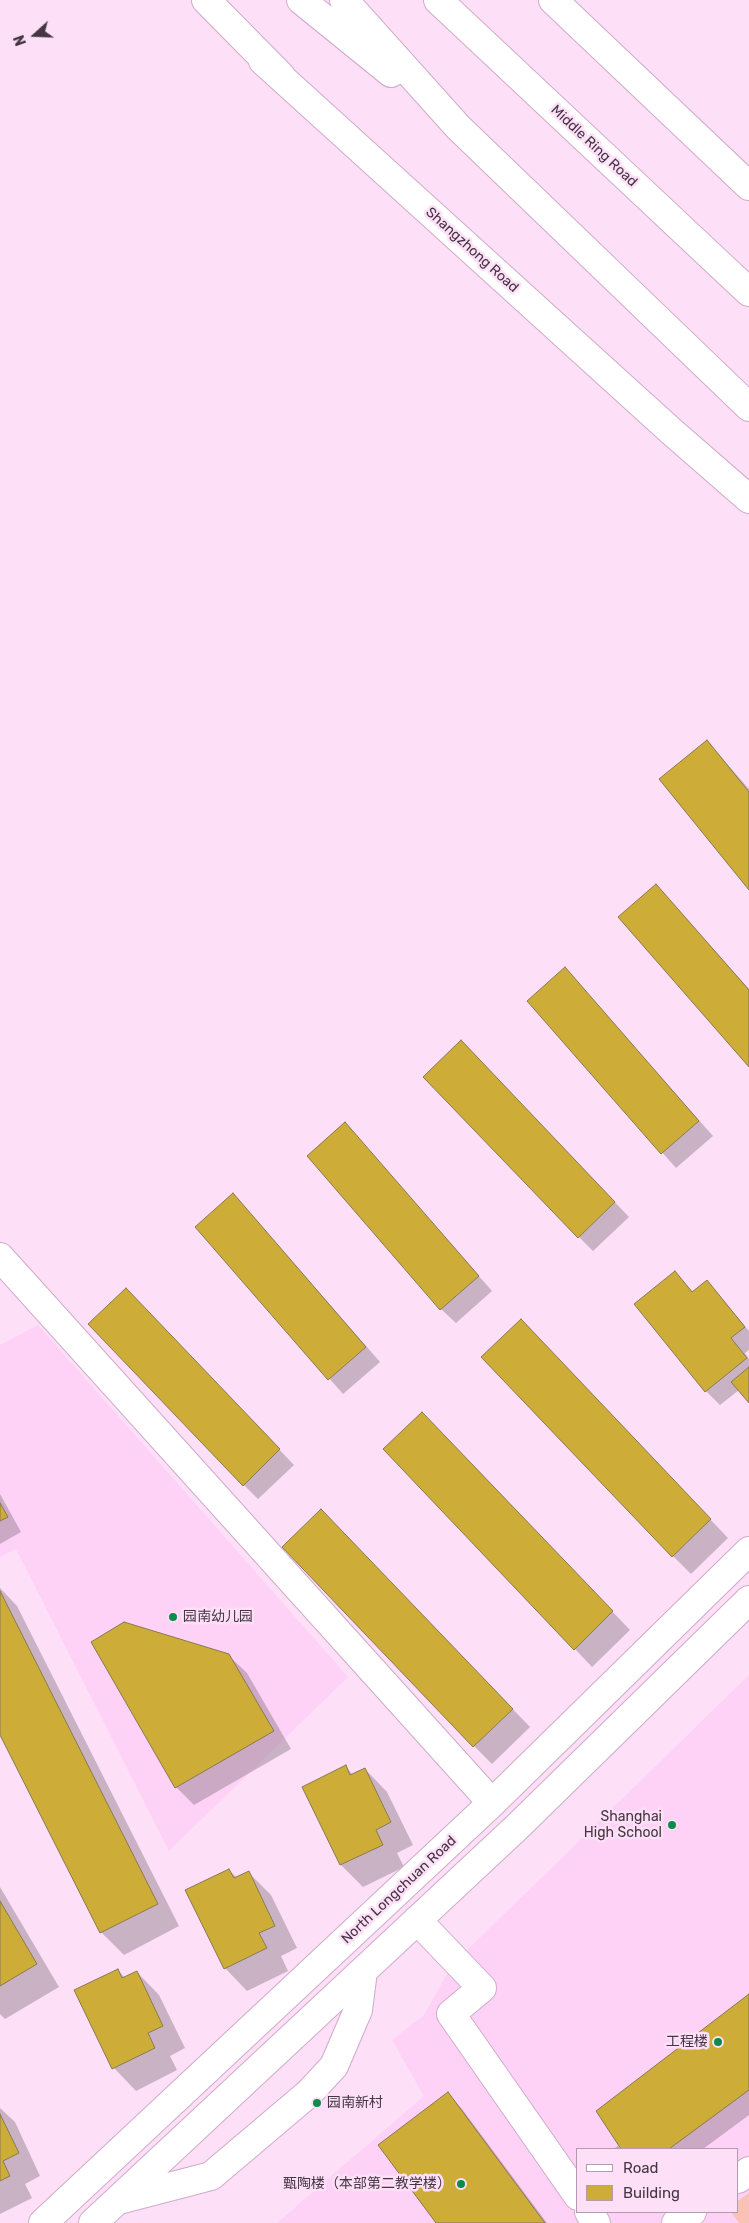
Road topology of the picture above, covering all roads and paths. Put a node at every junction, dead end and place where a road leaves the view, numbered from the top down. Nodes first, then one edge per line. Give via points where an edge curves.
1 (195, 0) edge
2 (206, 0) edge
3 (301, 0) edge
4 (344, 0) edge
5 (438, 0) edge
6 (554, 0) edge
7 (281, 76) junction
8 (458, 127) junction
9 (749, 186) edge
10 (749, 292) edge
11 (749, 407) edge
12 (749, 498) edge
13 (0, 1257) edge
14 (749, 1551) edge
15 (749, 1600) edge
16 (492, 1803) junction
17 (417, 1920) junction
18 (363, 1971) junction
19 (576, 2193) edge
20 (115, 2202) junction
21 (691, 2213) edge
22 (43, 2223) edge
23 (93, 2223) edge
24 (676, 2223) edge

1 - 7 main road, Shangzhong Road
2 - 7 main road
3 - 8 main road
4 - 8 main road
5 - 10 main road, Middle Ring Road
6 - 9 main road
7 - 12 main road, Shangzhong Road
8 - 11 main road
13 - 16 main road
14 - 16 main road, North Longchuan Road
15 - 17 main road
16 - 22 main road, North Longchuan Road
17 - 18 main road
17 - 19 main road via 482,1988 450,2014
18 - 20 main road
18 - 20 main road via 358,2010 334,2066 309,2093 211,2176
20 - 23 main road
21 - 24 main road

